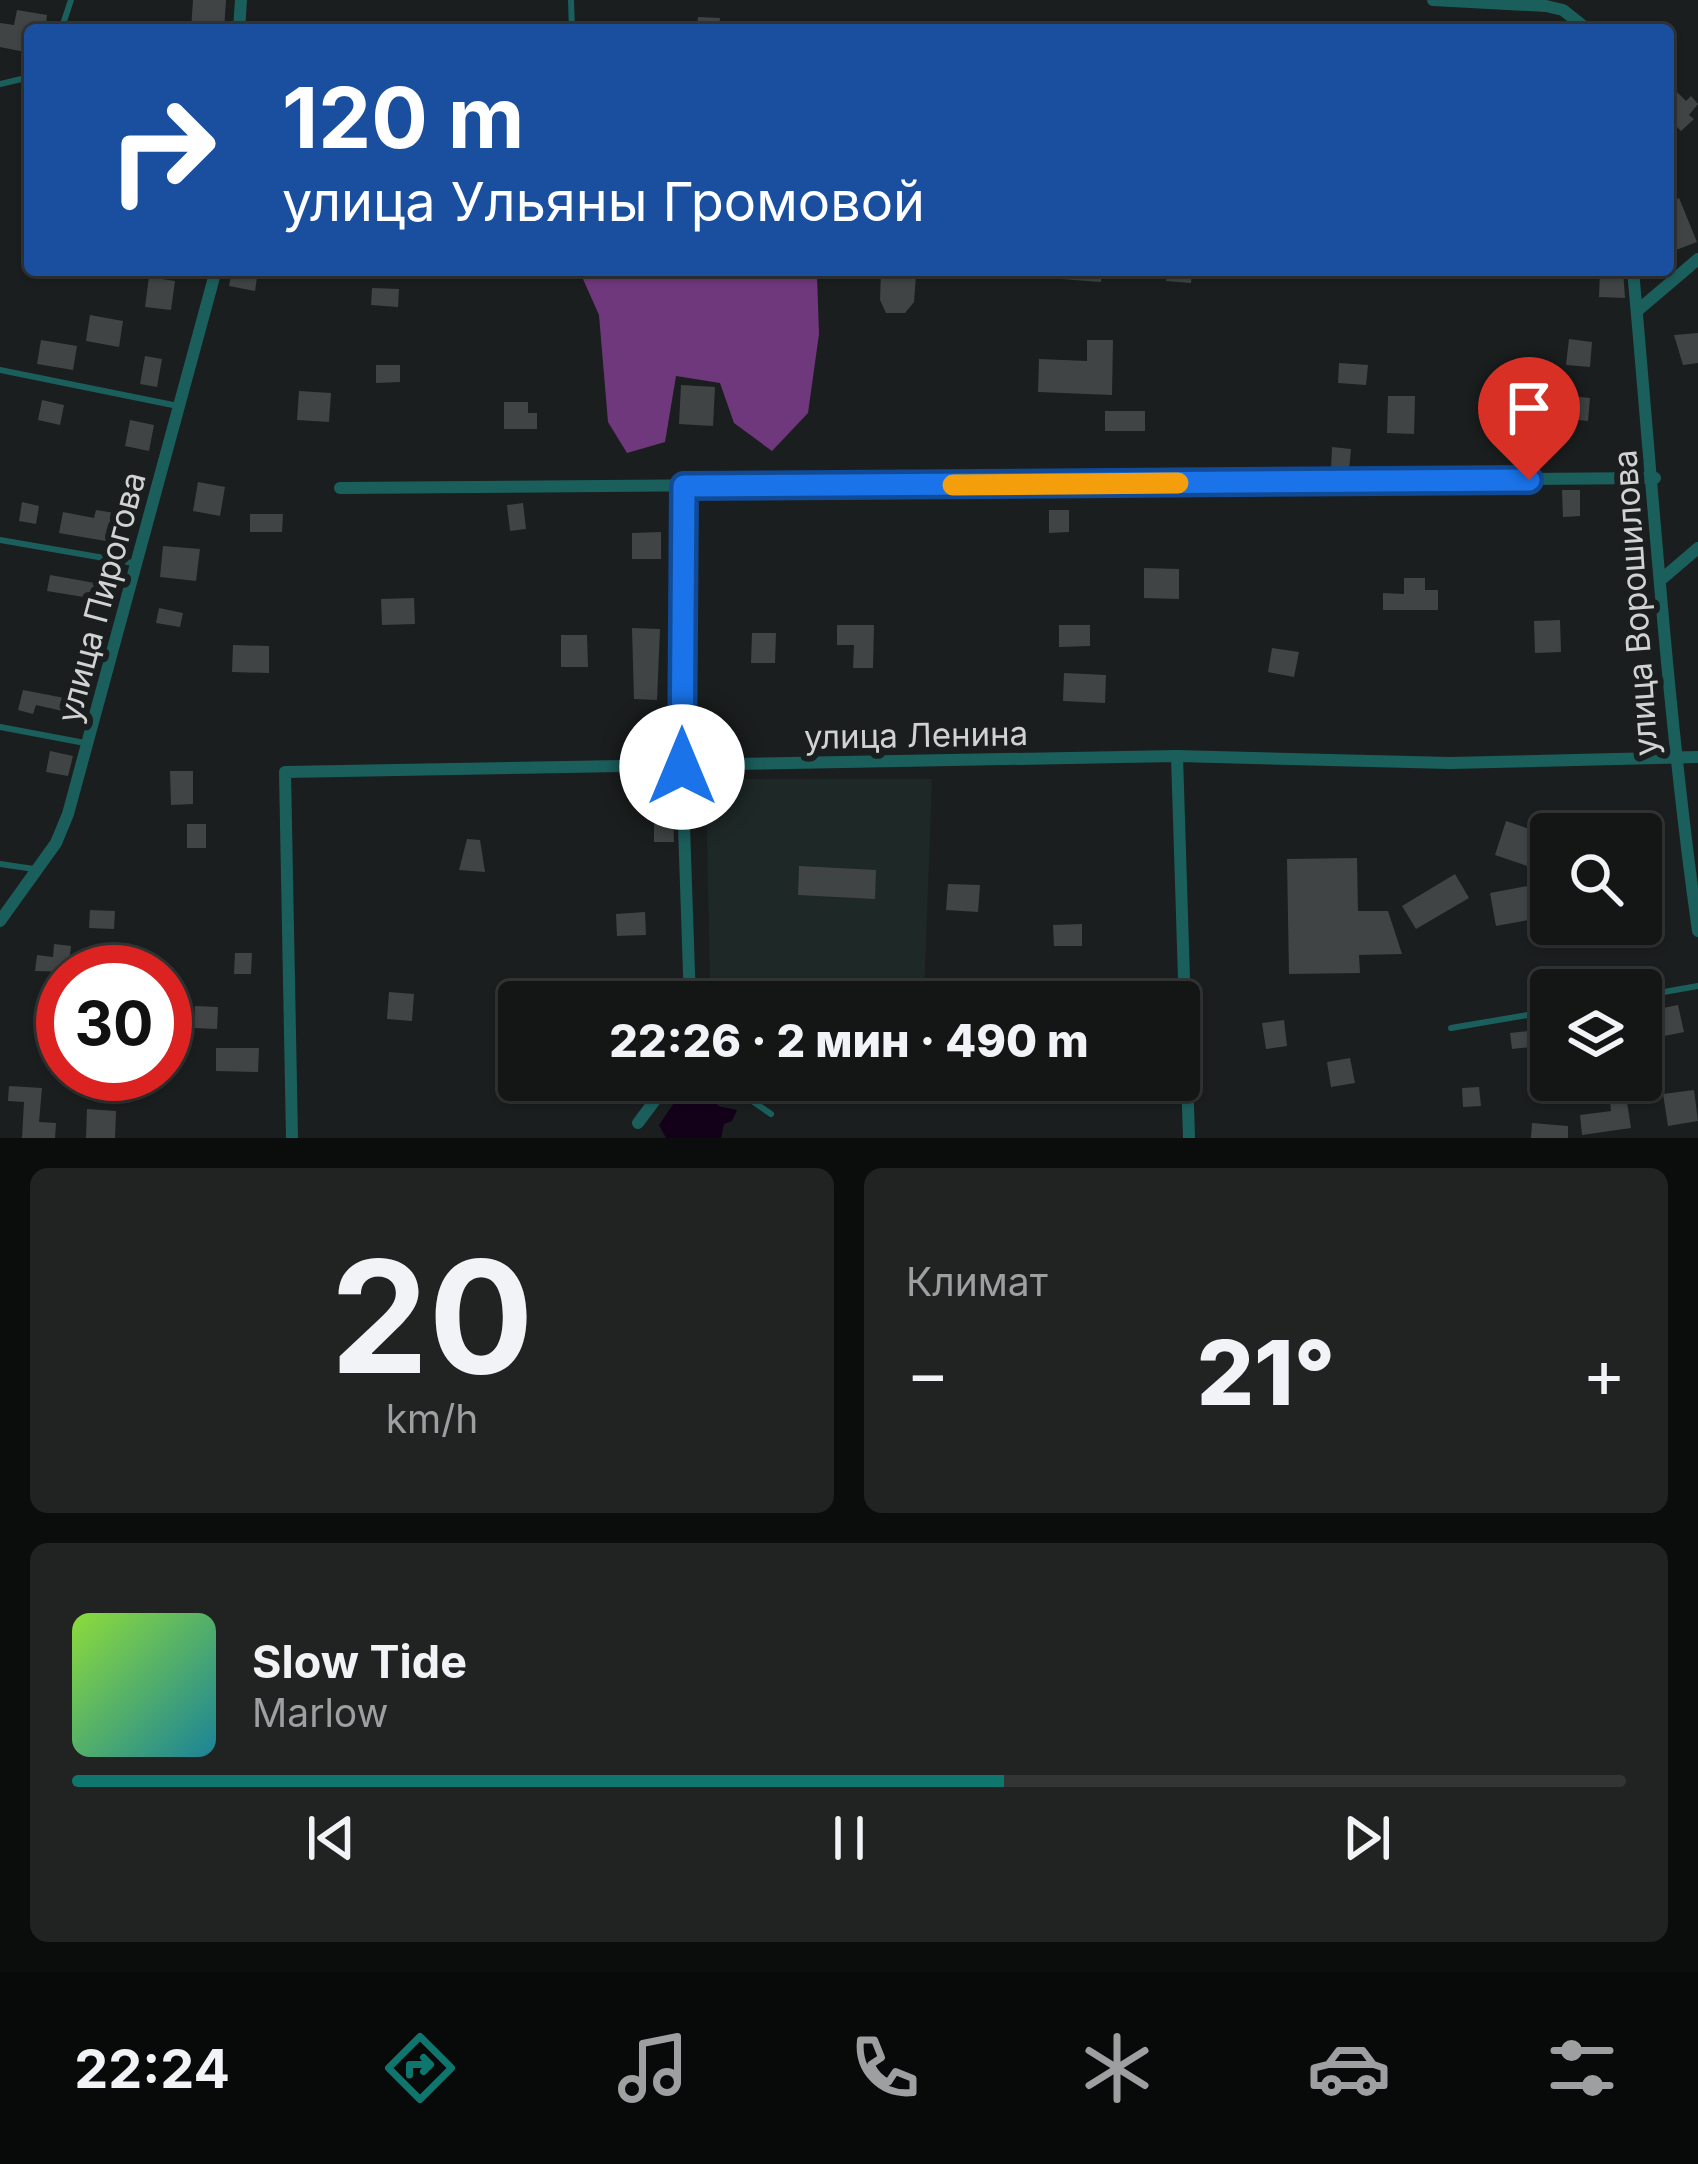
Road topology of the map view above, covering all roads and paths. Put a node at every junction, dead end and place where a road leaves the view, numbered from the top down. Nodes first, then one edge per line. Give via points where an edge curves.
1 (1433, 0) edge
2 (1565, 5) edge
3 (1698, 259) edge
4 (214, 276) edge
5 (1634, 276) edge
6 (1637, 311) junction
7 (0, 370) edge
8 (182, 406) junction
9 (1655, 478) junction
10 (684, 486) junction
11 (340, 488) dead end
12 (0, 540) edge
13 (1698, 548) edge
14 (137, 564) junction
15 (1663, 578) junction
16 (0, 727) edge
17 (88, 744) junction
18 (1177, 756) junction
19 (1698, 757) edge
20 (1673, 760) junction
21 (682, 767) junction
22 (0, 864) edge
23 (38, 870) junction
24 (0, 921) edge
25 (1698, 931) edge
26 (689, 981) edge
27 (1698, 986) edge
28 (1662, 992) edge
29 (1530, 1015) edge
30 (1451, 1028) dead end
31 (656, 1101) edge
32 (752, 1101) edge
33 (771, 1114) dead end
34 (638, 1124) dead end
35 (292, 1138) edge
36 (1189, 1138) edge

1 - 2 street
3 - 6 street
4 - 8 street, улица Пирогова
5 - 6 street, улица Ворошилова
6 - 9 street, улица Ворошилова
7 - 8 lane
8 - 14 street, улица Пирогова
9 - 10 street
9 - 15 street, улица Ворошилова
10 - 11 street
10 - 21 street
12 - 14 lane
13 - 15 street
14 - 17 street, улица Пирогова
15 - 20 street, улица Ворошилова
16 - 17 lane
17 - 23 street, улица Пирогова via 68,814
18 - 20 street, улица Ленина
18 - 21 street, улица Ленина
18 - 36 street
19 - 20 street, улица Ленина
20 - 25 street, улица Ворошилова
21 - 26 street
21 - 35 street, улица Ленина via 285,772
22 - 23 lane
23 - 24 street, улица Пирогова
27 - 28 lane
29 - 30 lane
31 - 34 street
32 - 33 lane

